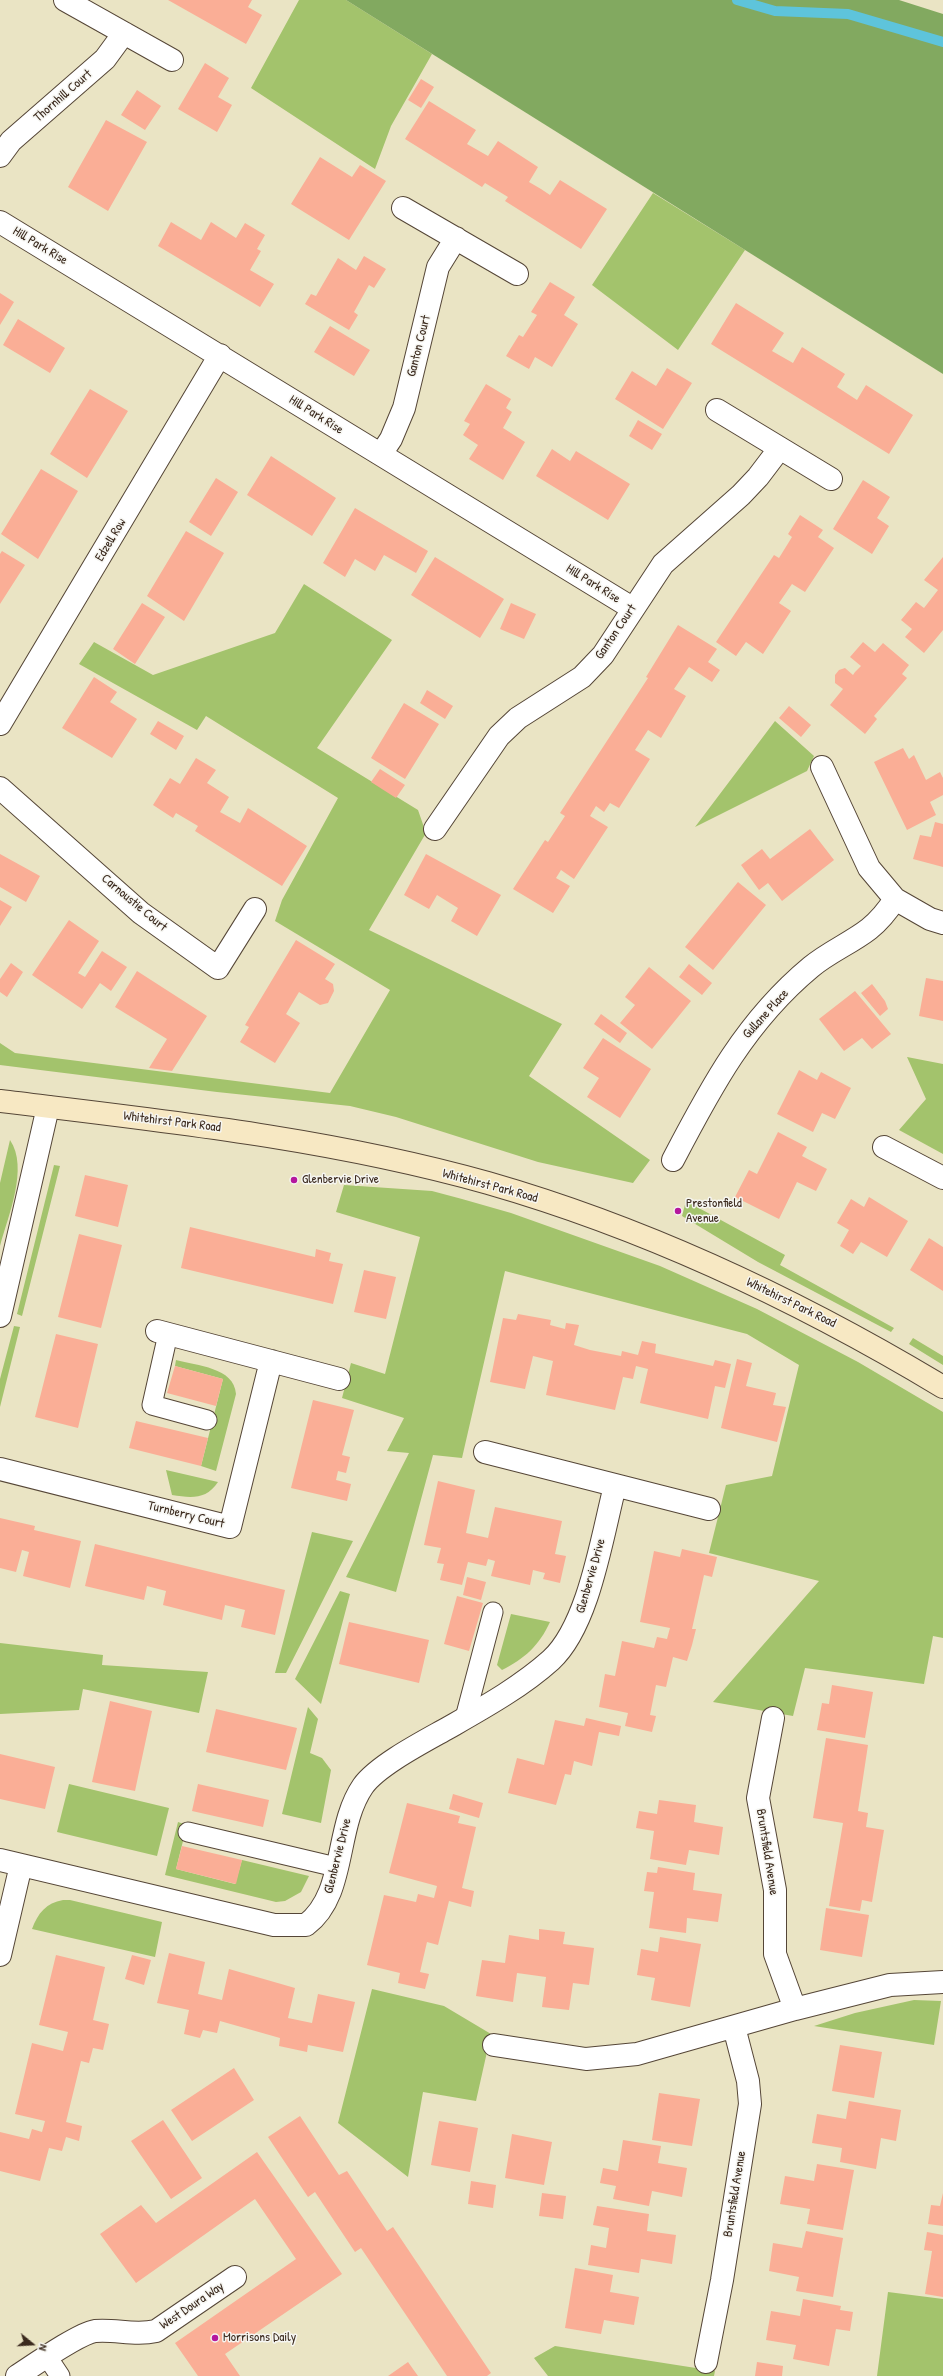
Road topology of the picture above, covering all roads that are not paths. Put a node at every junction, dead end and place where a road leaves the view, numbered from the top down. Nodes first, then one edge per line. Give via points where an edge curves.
1 (65, 0) edge
2 (124, 33) junction
3 (172, 60) dead end
4 (0, 156) edge
5 (403, 208) dead end
6 (0, 222) edge
7 (456, 238) junction
8 (517, 274) dead end
9 (220, 355) junction
10 (717, 410) dead end
11 (780, 448) junction
12 (381, 454) junction
13 (831, 479) dead end
14 (632, 608) junction
15 (0, 724) edge
16 (822, 767) dead end
17 (0, 788) edge
18 (436, 829) dead end
19 (895, 899) junction
20 (255, 909) dead end
21 (943, 923) edge
22 (0, 1101) edge
23 (48, 1107) junction
24 (884, 1147) dead end
25 (673, 1160) dead end
26 (943, 1178) edge
27 (0, 1316) edge
28 (162, 1333) joint
29 (271, 1361) junction
30 (339, 1379) dead end
31 (943, 1387) edge
32 (207, 1420) dead end
33 (485, 1452) dead end
34 (0, 1469) edge
35 (615, 1486) junction
36 (709, 1509) dead end
37 (493, 1612) dead end
38 (466, 1718) junction
39 (773, 1718) dead end
40 (188, 1832) dead end
41 (0, 1860) edge
42 (21, 1865) junction
43 (336, 1867) junction
44 (0, 1955) edge
45 (943, 1982) edge
46 (794, 2008) junction
47 (734, 2027) junction
48 (494, 2045) dead end
49 (235, 2277) dead end
50 (48, 2358) junction
51 (706, 2362) dead end
52 (18, 2376) edge
53 (60, 2376) edge

1 - 2 street
2 - 3 street
2 - 4 street, Thornhill Court via 105,59 11,141
5 - 7 street
6 - 9 street, Hill Park Rise
7 - 8 street
7 - 12 street, Ganton Court via 438,267 404,408 391,439
9 - 12 street, Hill Park Rise
9 - 15 street, Edzell Row
10 - 11 street
11 - 13 street
11 - 14 street, Ganton Court via 741,495 663,564
12 - 14 street, Hill Park Rise
14 - 18 street, Ganton Court via 603,655 582,677 518,718 499,736
16 - 19 street via 869,868
17 - 20 street, Carnoustie Court via 141,913 218,968
19 - 21 street via 930,919
19 - 25 street, Gullane Place via 869,929 811,966 753,1028 729,1057 712,1085
22 - 23 street, Whitehirst Park Road
23 - 27 street
23 - 31 street, Whitehirst Park Road via 234,1129 346,1149 537,1198 716,1267 825,1320
24 - 26 street
28 - 29 street
28 - 32 lane via 152,1405
29 - 30 street
29 - 34 street, Turnberry Court via 230,1527
33 - 35 street
35 - 36 street
35 - 38 street, Glenbervie Drive via 583,1610 568,1638 552,1659 490,1704
37 - 38 lane
38 - 43 street, Glenbervie Drive via 393,1760 364,1785 348,1813
39 - 46 street, Bruntsfield Avenue via 758,1798 775,1890 774,1954
40 - 43 lane
41 - 42 street, Glenbervie Drive
42 - 43 street, Glenbervie Drive via 274,1925 294,1926 306,1925 323,1908
42 - 44 street
45 - 46 street via 890,1985
46 - 47 street
47 - 48 street via 637,2054 586,2059
47 - 51 street, Bruntsfield Avenue via 748,2081 750,2104
49 - 50 street, West Doura Way via 156,2331 144,2334 111,2330 93,2332 72,2340
50 - 52 street, West Doura Way
50 - 53 lane

